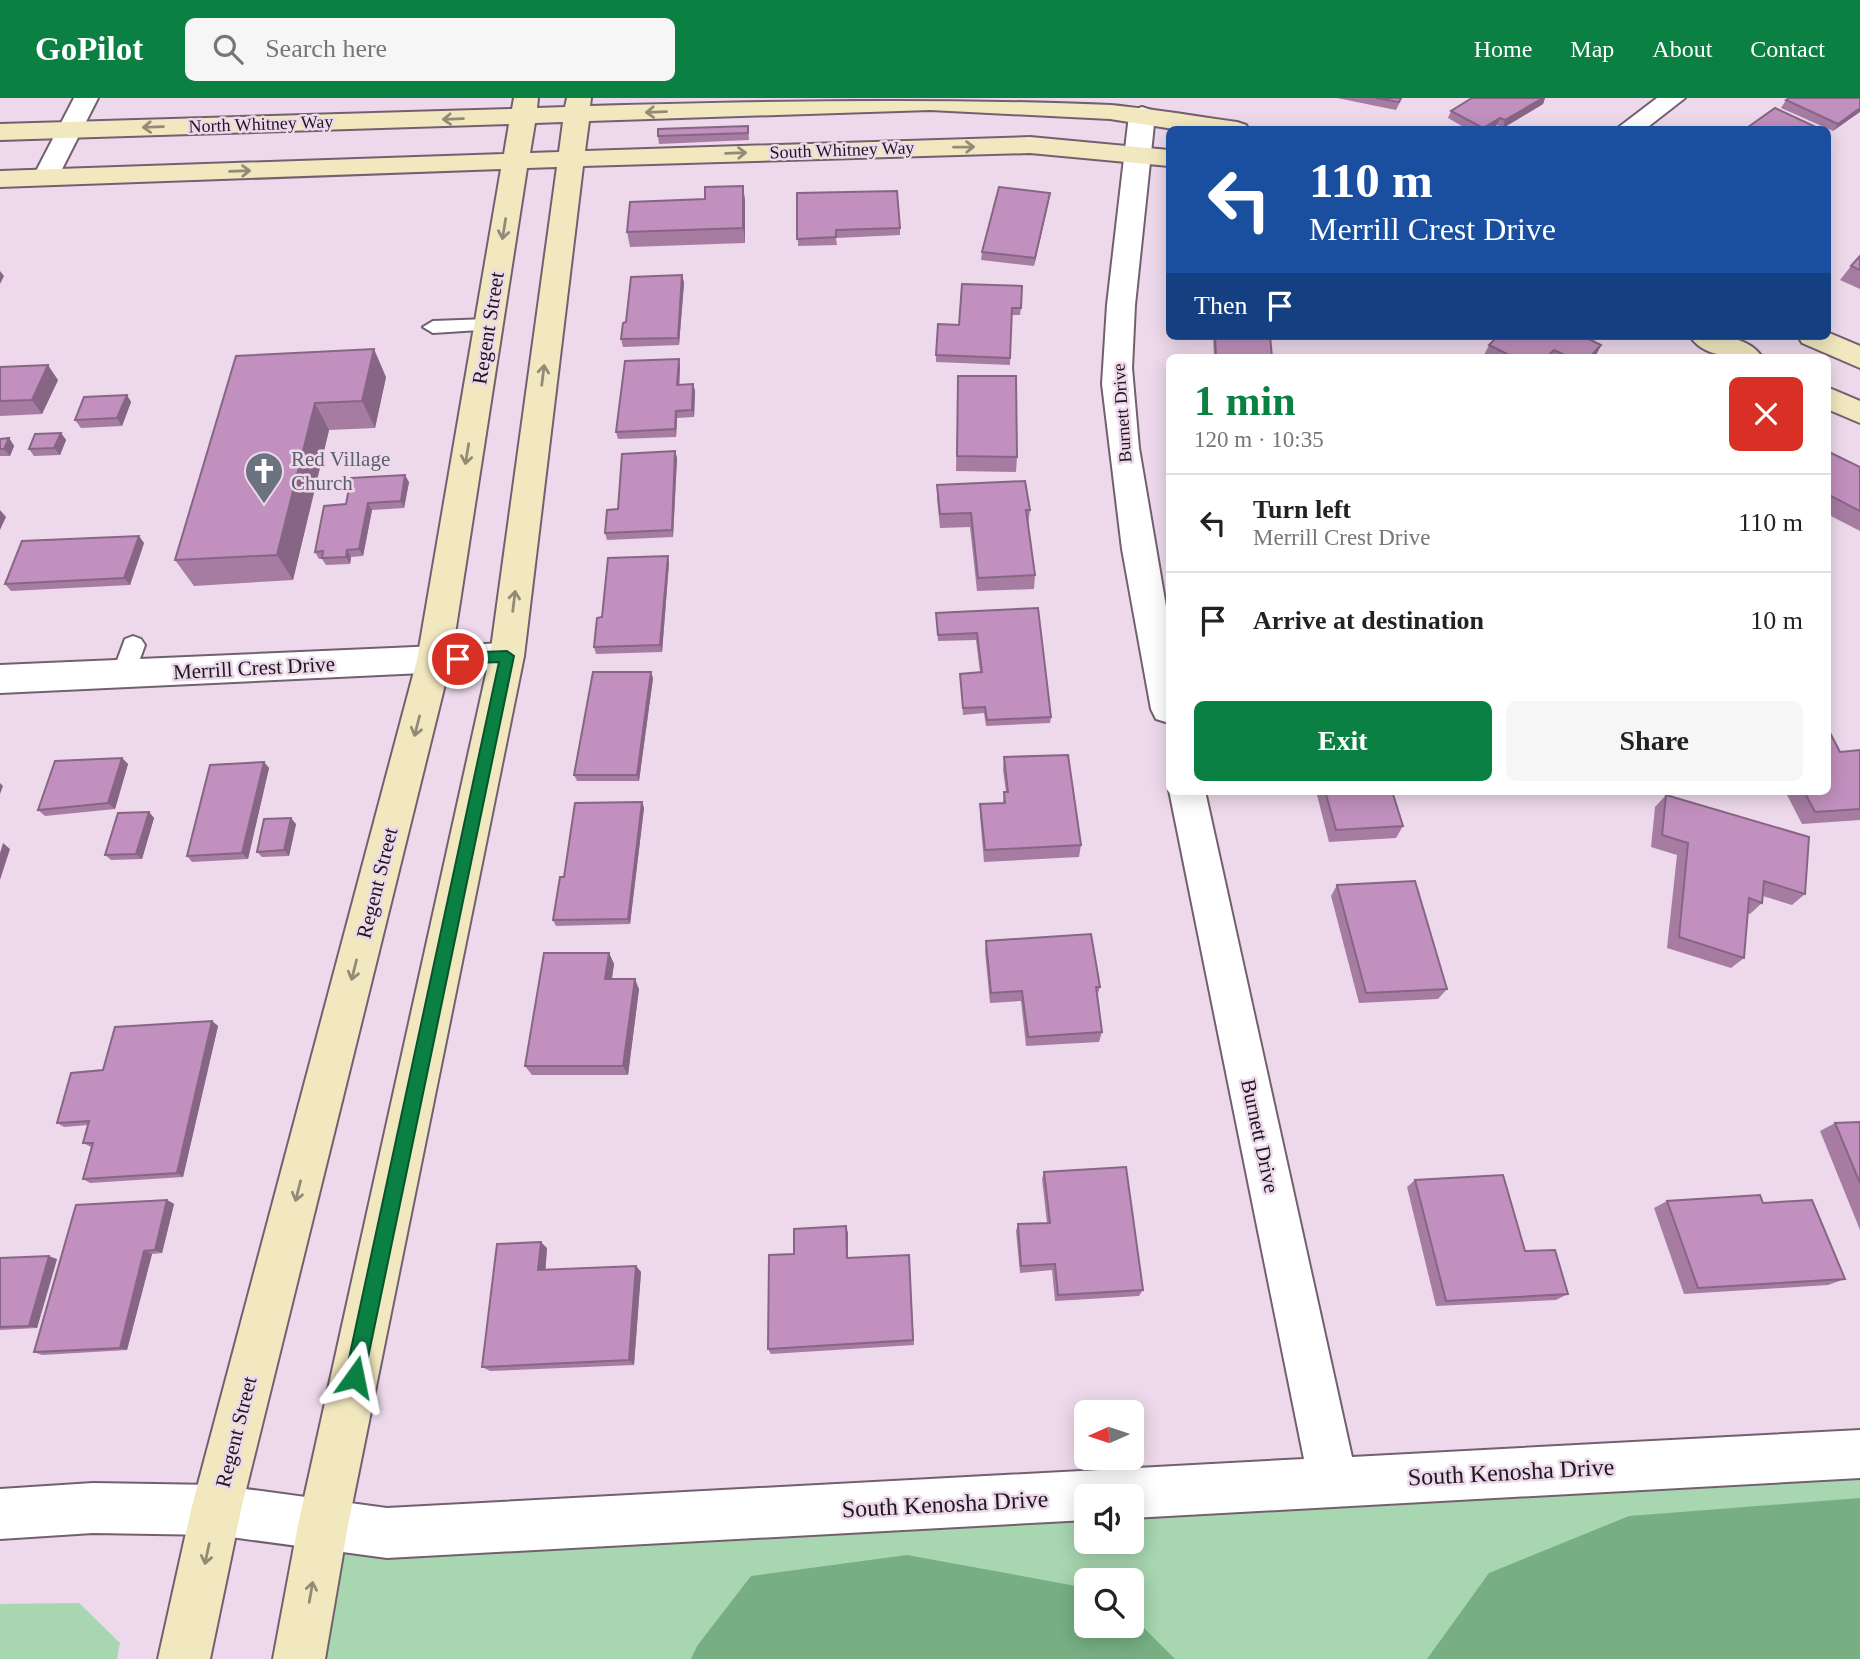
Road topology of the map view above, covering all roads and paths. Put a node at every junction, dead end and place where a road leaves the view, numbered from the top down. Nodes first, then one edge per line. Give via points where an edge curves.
1 (86, 98) edge
2 (1673, 98) edge
3 (578, 106) edge
4 (524, 108) edge
5 (1142, 115) junction
6 (1212, 126) edge
7 (1633, 126) edge
8 (70, 130) junction
9 (0, 132) edge
10 (1155, 155) edge
11 (570, 159) junction
12 (515, 162) junction
13 (46, 177) junction
14 (0, 178) edge
15 (488, 325) junction
16 (433, 327) dead end
17 (1712, 340) edge
18 (1821, 340) edge
19 (1741, 354) edge
20 (1860, 358) edge
21 (1831, 399) edge
22 (1860, 413) edge
23 (507, 656) junction
24 (434, 660) junction
25 (0, 679) edge
26 (1166, 695) edge
27 (1187, 795) edge
28 (1860, 1454) edge
29 (1333, 1481) junction
30 (216, 1510) junction
31 (0, 1514) edge
32 (323, 1525) junction
33 (184, 1659) edge
34 (299, 1659) edge

1 - 8 street
2 - 7 street
3 - 4 street
5 -> 3 street via 929,103
3 - 11 street
4 -> 8 street, North Whitney Way
4 - 12 street, Regent Street
5 - 6 street
5 - 10 street, Burnett Drive
8 - 9 street, North Whitney Way
8 - 13 street
11 -> 10 street, South Whitney Way via 1030,145
10 - 26 street, Burnett Drive via 1122,278 1117,370 1144,594
11 - 12 street, South Whitney Way
23 -> 11 street
13 -> 12 street
12 -> 15 street, Regent Street
13 - 14 street
15 - 16 lane
15 -> 24 street, Regent Street
17 - 19 street
18 - 20 street
21 - 22 street
23 - 24 street, Merrill Crest Drive
23 - 32 street
24 - 25 street, Merrill Crest Drive via 129,659
24 -> 30 street, Regent Street
27 - 29 street, Burnett Drive
28 - 29 street, South Kenosha Drive
29 - 32 street, South Kenosha Drive via 401,1532
30 - 31 street, South Kenosha Drive via 93,1508
30 - 32 street, South Kenosha Drive
30 -> 33 street, Regent Street
34 -> 32 street

